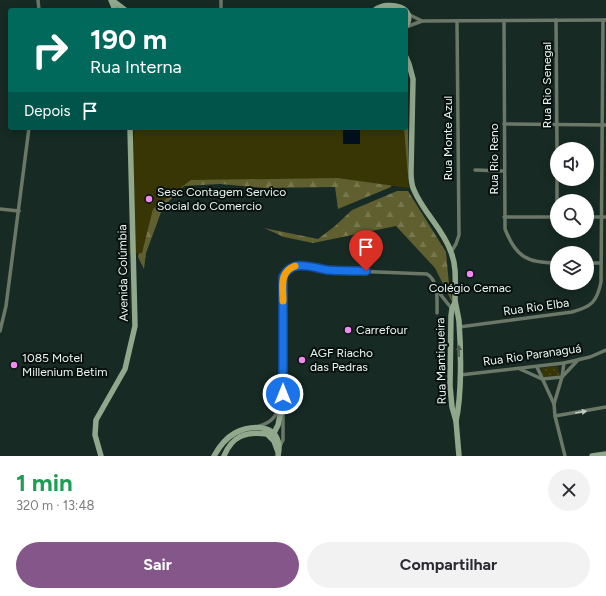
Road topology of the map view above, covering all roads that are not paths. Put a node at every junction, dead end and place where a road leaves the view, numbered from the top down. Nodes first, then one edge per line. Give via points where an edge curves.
1 (111, 0) edge
2 (398, 2) edge
3 (379, 5) edge
4 (122, 8) edge
5 (408, 14) joint
6 (556, 20) junction
7 (605, 20) edge
8 (422, 21) junction
9 (504, 21) junction
10 (408, 22) edge
11 (458, 22) junction
12 (408, 26) edge
13 (408, 62) edge
14 (504, 124) junction
15 (557, 125) junction
16 (605, 125) edge
17 (29, 130) edge
18 (130, 130) edge
19 (557, 142) edge
20 (475, 170) dead end
21 (504, 171) junction
22 (0, 209) edge
23 (19, 211) junction
24 (504, 217) junction
25 (550, 217) edge
26 (594, 217) edge
27 (601, 217) junction
28 (606, 217) edge
29 (451, 252) junction
30 (550, 263) edge
31 (594, 263) edge
32 (601, 263) junction
33 (436, 290) junction
34 (455, 301) junction
35 (452, 309) junction
36 (437, 313) dead end
37 (458, 313) junction
38 (459, 328) junction
39 (0, 331) edge
40 (606, 350) edge
41 (577, 360) junction
42 (564, 363) junction
43 (537, 367) junction
44 (519, 369) junction
45 (460, 375) junction
46 (562, 377) junction
47 (542, 379) junction
48 (283, 401) junction
49 (451, 401) junction
50 (458, 401) junction
51 (554, 404) junction
52 (606, 407) edge
53 (555, 416) junction
54 (456, 421) junction
55 (257, 427) junction
56 (274, 433) junction
57 (267, 434) junction
58 (280, 446) junction
59 (606, 454) edge
60 (278, 455) edge
61 (101, 456) edge
62 (213, 456) edge
63 (224, 456) edge
64 (459, 456) edge
65 (564, 456) edge
66 (592, 456) edge

1 - 4 street
2 - 3 street
5 - 8 street
5 - 10 street
6 - 7 street
6 - 9 street
6 - 15 street, Rua Rio Senegal
7 - 16 street, Rua Rio Elba
8 - 11 street
8 - 12 street
9 - 11 street
9 - 14 street, Rua Rio Reno
11 - 29 street, Rua Monte Azul via 459,235
13 - 29 street, Rua Mantiqueira via 413,79 412,186
14 - 15 street
14 - 21 street, Rua Rio Reno
15 - 16 street
15 - 19 street, Rua Rio Senegal
16 - 27 street, Rua Rio Elba
17 - 23 street
18 - 61 street, Avenida Colúmbia via 136,326 125,369 96,420 95,435
20 - 21 street
21 - 24 street, Rua Rio Reno
22 - 23 street
23 - 39 street via 6,306
24 - 25 street
24 - 30 street, Rua Rio Reno via 505,229 516,250 526,258 539,263
26 - 27 street
27 - 28 street
27 - 32 street, Rua Rio Elba
29 - 34 street, Rua Mantiqueira via 455,266
31 - 32 street
32 - 38 street, Rua Rio Elba via 599,293 594,302 584,309
33 - 35 street
33 - 36 street
33 - 48 street via 433,278 424,273 328,270 300,265 290,268 283,277
34 - 35 street, Rua Mantiqueira
34 - 37 street, Rua Mantiqueira
35 - 37 street
35 - 49 street, Rua Mantiqueira
37 - 38 street, Rua Mantiqueira
45 -> 38 street, Rua Mantiqueira
40 - 41 street, Rua Rio Paranaguá
41 - 42 street, Rua Rio Paranaguá
41 - 46 street
42 - 43 street, Rua Rio Paranaguá
42 - 46 street
43 - 44 street, Rua Rio Paranaguá
43 - 47 street
44 - 45 street, Rua Rio Paranaguá
44 - 47 street
45 - 50 street, Rua Mantiqueira
46 - 47 street
46 - 51 street
47 - 51 street
48 - 55 street via 273,419
48 - 56 street
48 - 58 street via 283,440
49 - 50 street
49 - 54 street, Rua Mantiqueira
50 - 54 street, Rua Mantiqueira
51 - 53 street
53 -> 52 street
53 - 65 street
54 - 64 street, Rua Mantiqueira
55 - 56 street via 266,428
55 - 62 street via 235,433
56 - 57 street
56 - 58 street
57 - 60 street via 274,441
57 - 63 street via 242,435 232,442
58 - 60 street
59 - 66 street

